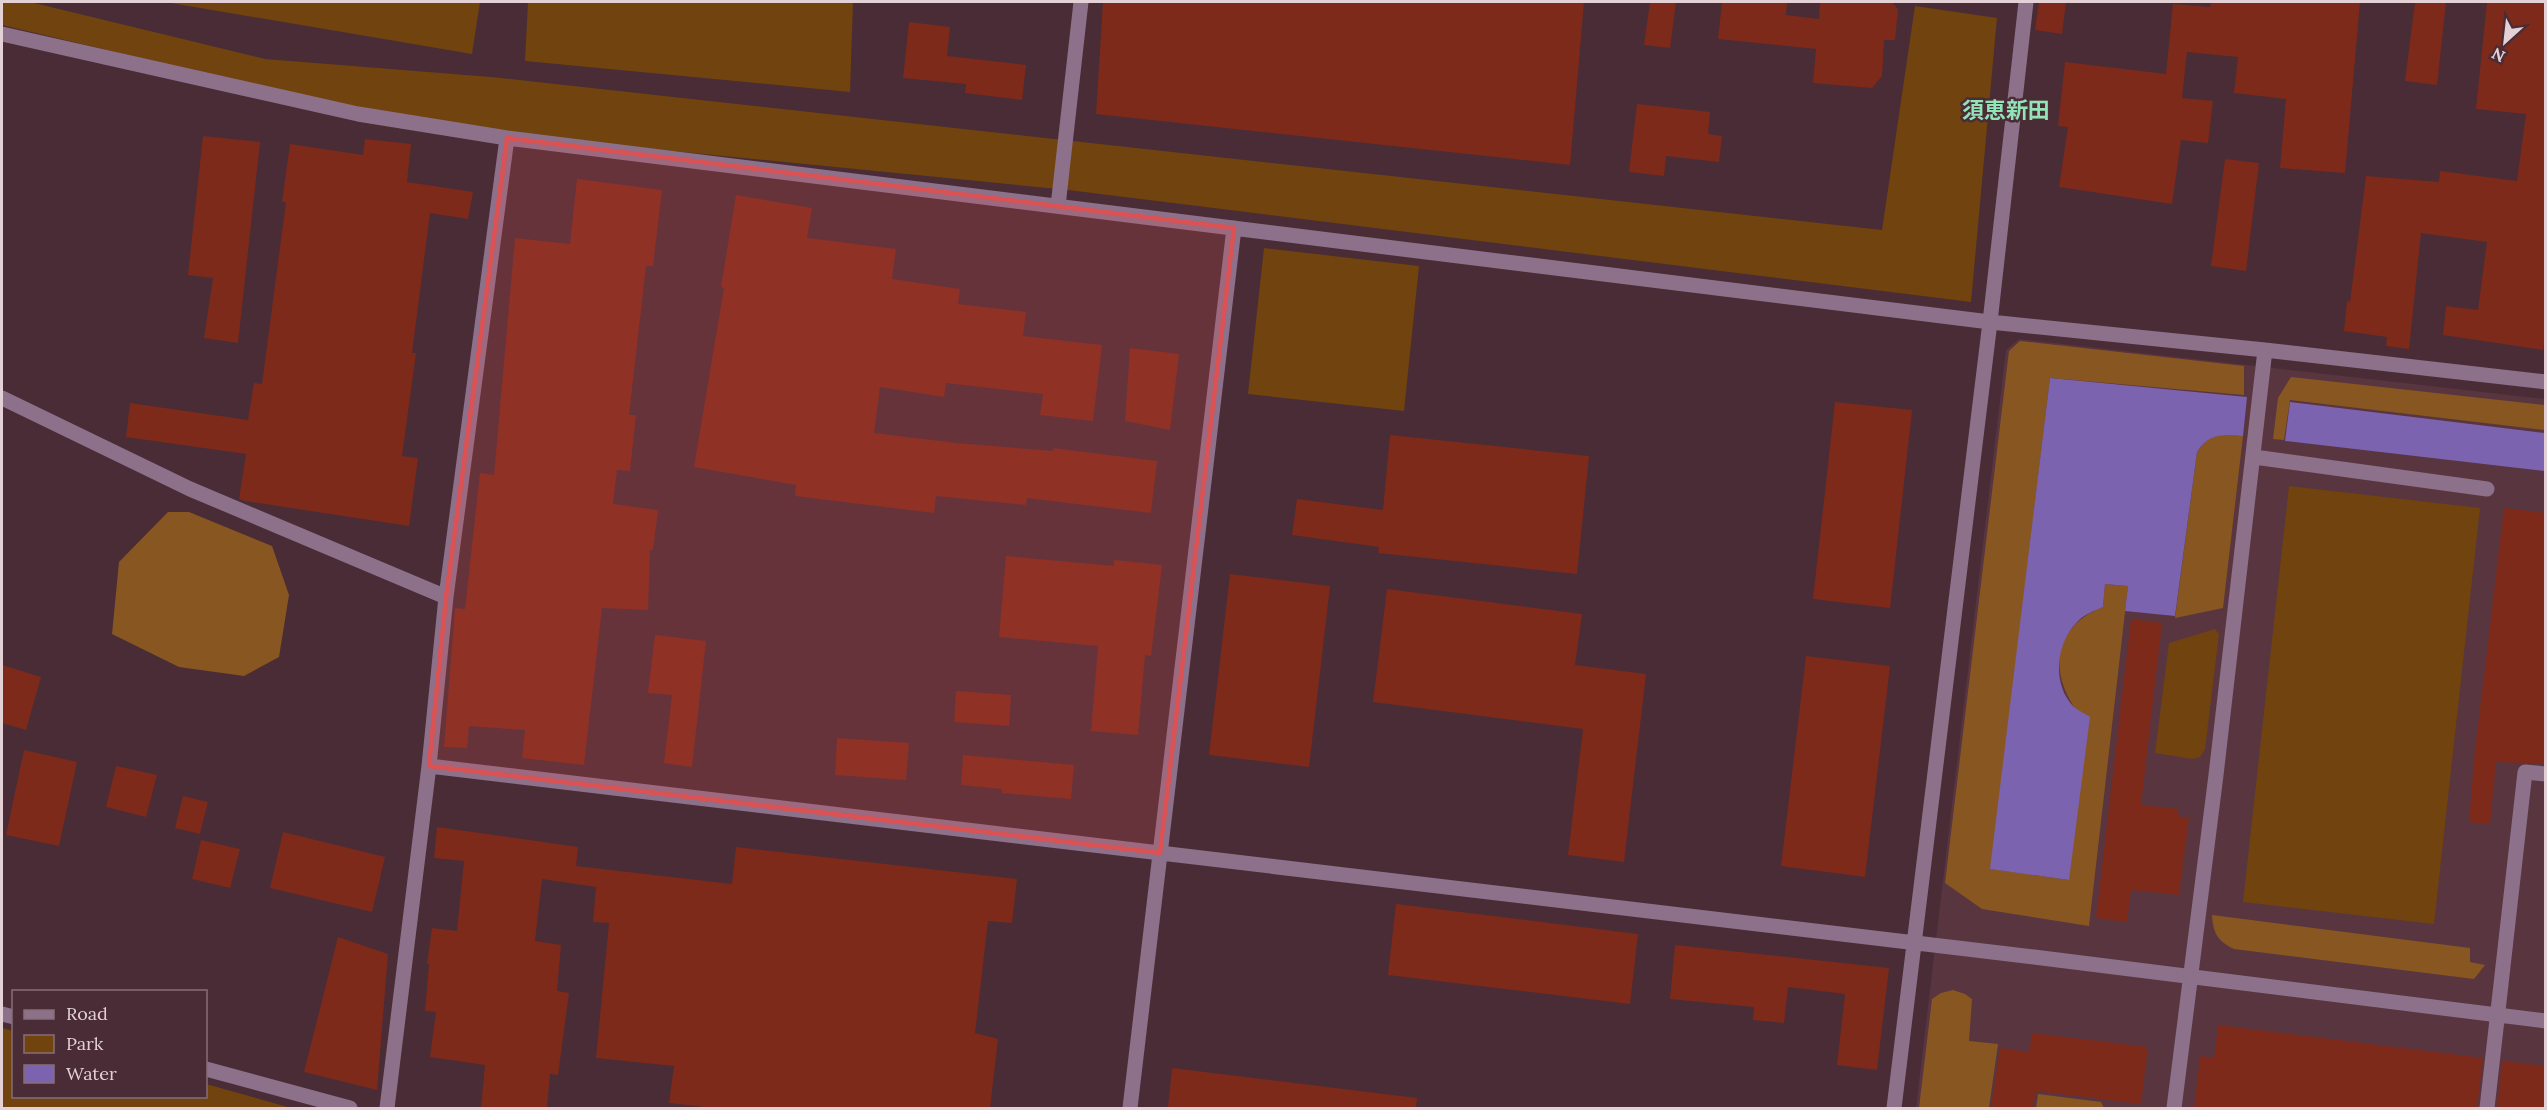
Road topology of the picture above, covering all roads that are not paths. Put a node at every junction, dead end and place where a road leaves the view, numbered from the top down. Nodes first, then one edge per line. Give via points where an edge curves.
1 (1081, 2) edge
2 (2026, 2) edge
3 (2, 34) edge
4 (507, 138) junction
5 (1058, 206) junction
6 (1234, 228) junction
7 (1990, 322) junction
8 (2265, 350) junction
9 (2546, 382) edge
10 (2, 398) edge
11 (2254, 457) junction
12 (2487, 489) dead end
13 (446, 597) junction
14 (429, 766) junction
15 (2546, 774) edge
16 (1160, 853) junction
17 (1914, 943) junction
18 (2190, 976) junction
19 (2498, 1016) junction
20 (2546, 1022) edge
21 (207, 1069) edge
22 (350, 1108) edge
23 (387, 1108) edge
24 (1130, 1108) edge
25 (1894, 1108) edge
26 (2174, 1108) edge
27 (2487, 1108) edge

1 - 5 street
2 - 7 street
3 - 4 street via 358,114
4 - 5 street
4 - 13 street
5 - 6 street
6 - 7 street
6 - 16 street
7 - 8 street
7 - 17 street
8 - 9 street
8 - 11 street
10 - 13 street via 190,489
11 - 12 street
11 - 18 street
13 - 14 street
14 - 16 street
14 - 23 street
15 - 19 street via 2525,772
16 - 17 street
16 - 24 street
17 - 18 street
17 - 25 street
18 - 19 street
18 - 26 street
19 - 20 street
19 - 27 street
21 - 22 street

